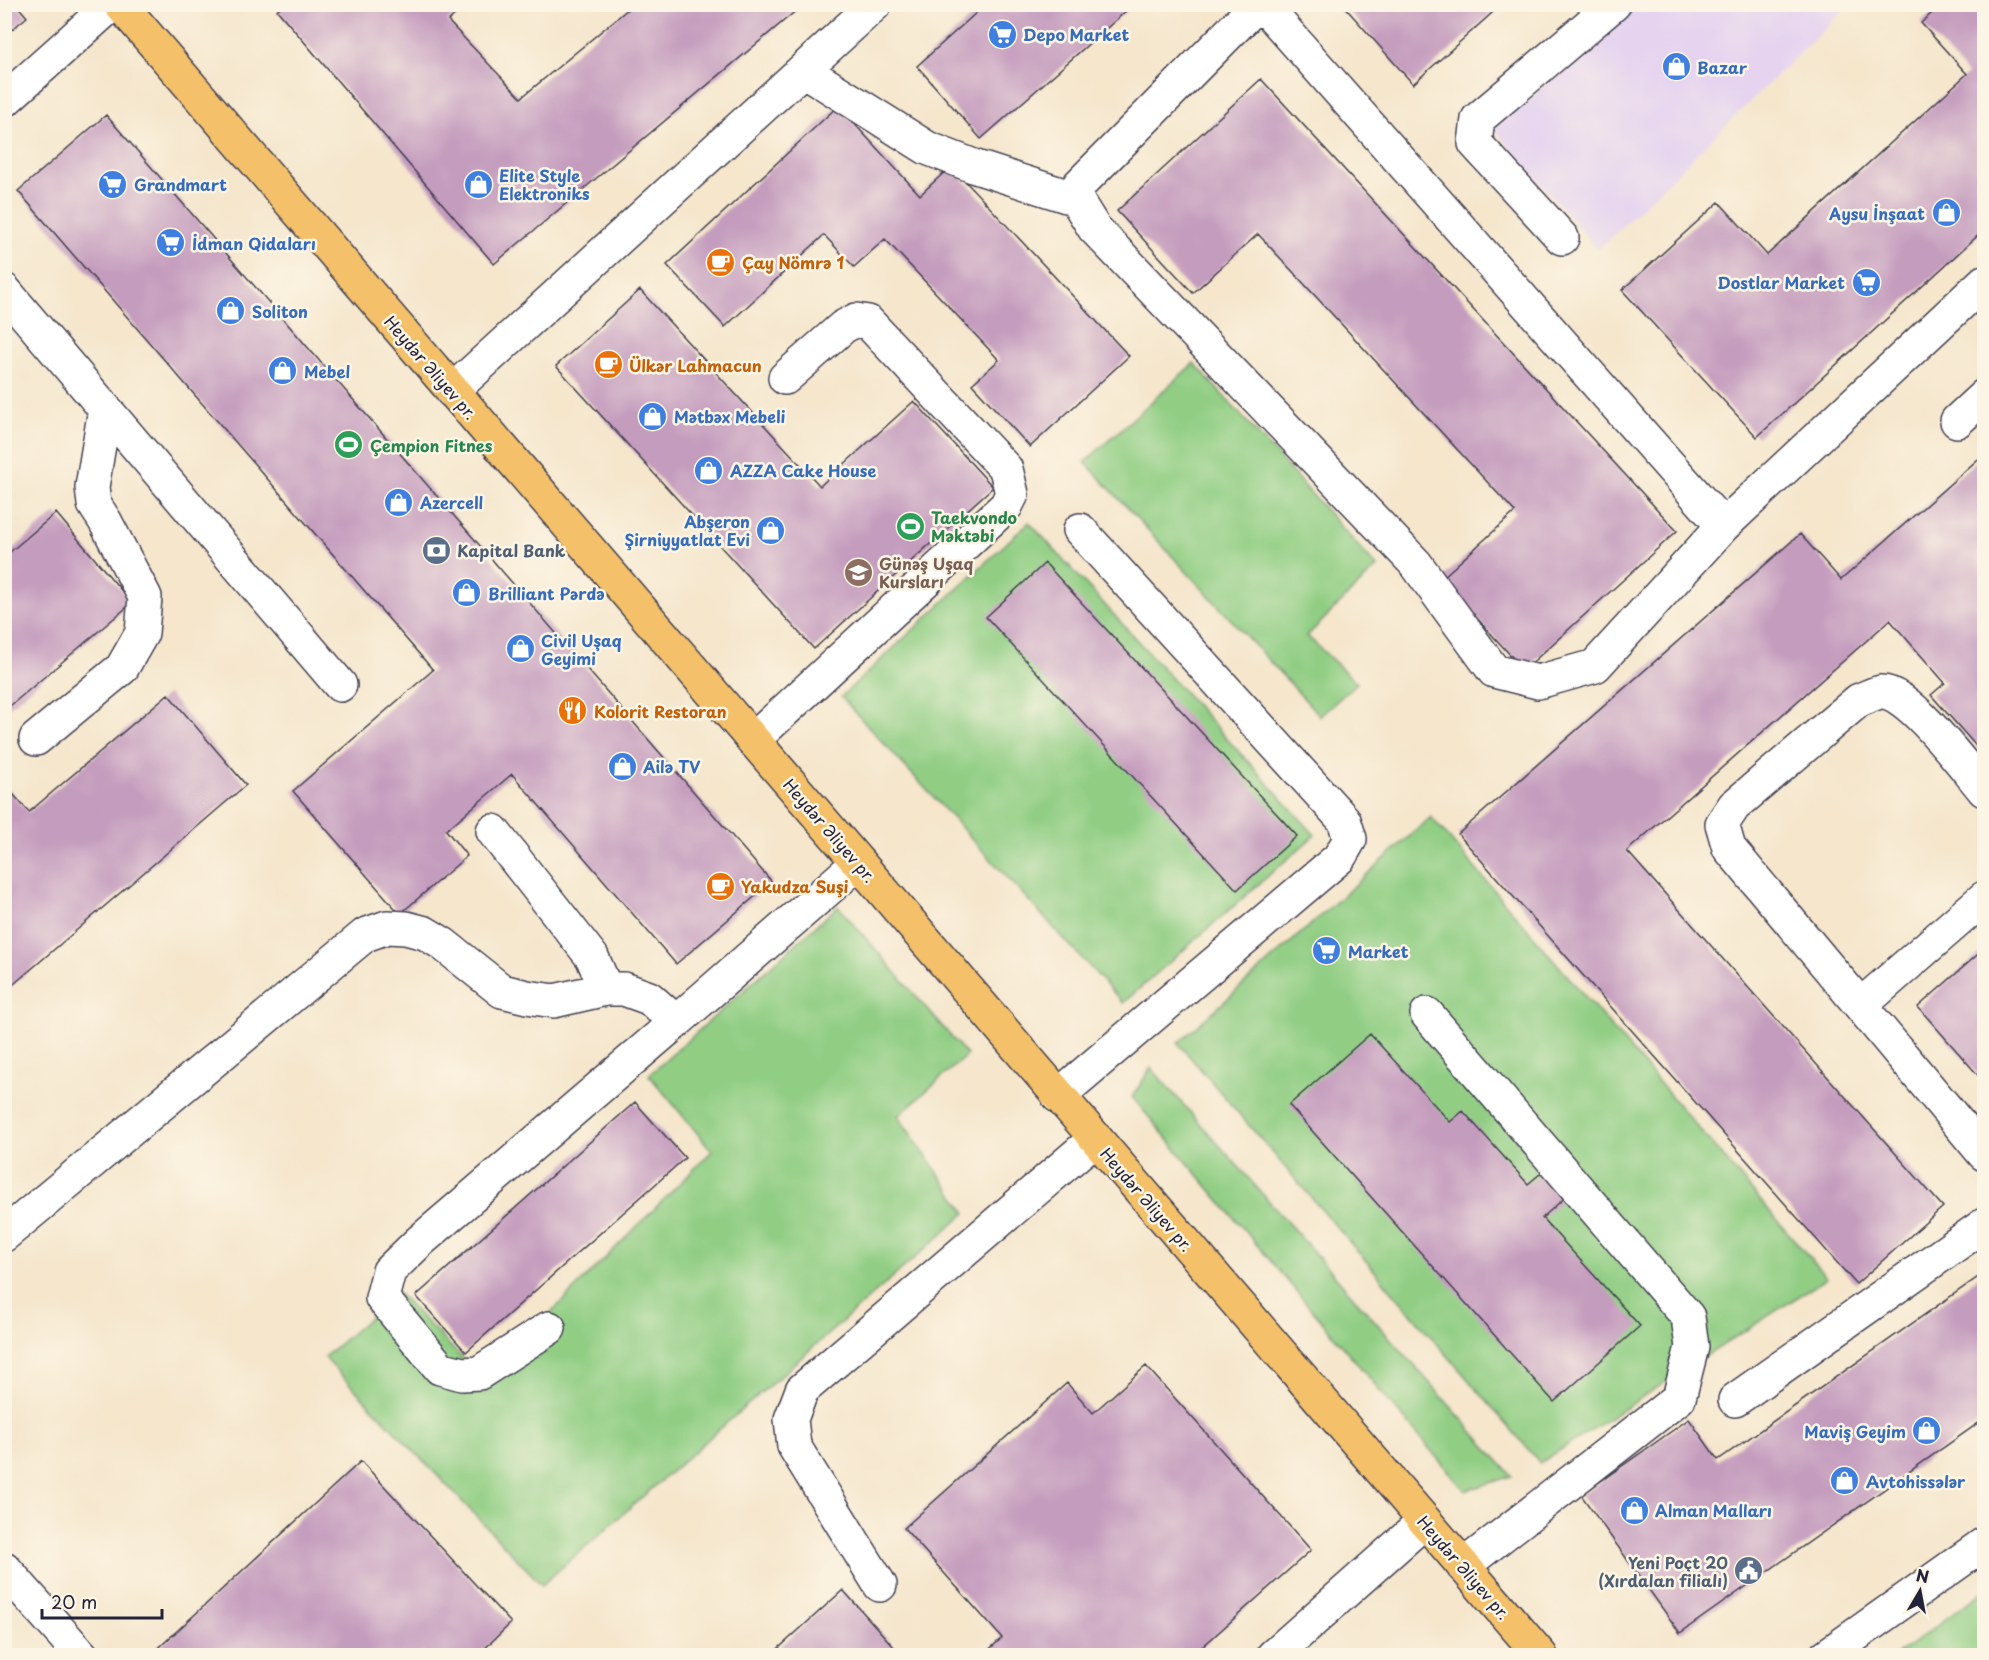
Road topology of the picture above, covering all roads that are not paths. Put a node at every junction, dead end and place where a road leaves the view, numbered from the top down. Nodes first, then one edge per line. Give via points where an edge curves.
1 (112, 4) edge
2 (120, 4) edge
3 (875, 4) edge
4 (1260, 4) edge
5 (1614, 4) edge
6 (803, 70) junction
7 (4, 101) edge
8 (1076, 199) junction
9 (1562, 238) dead end
10 (1984, 282) edge
11 (4, 290) edge
12 (784, 378) dead end
13 (452, 391) junction
14 (1984, 396) edge
15 (105, 409) junction
16 (1957, 421) dead end
17 (1723, 526) junction
18 (1080, 530) dead end
19 (340, 685) dead end
20 (36, 739) dead end
21 (753, 740) junction
22 (1984, 790) edge
23 (493, 831) dead end
24 (858, 863) junction
25 (1984, 898) edge
26 (606, 989) junction
27 (1861, 1005) junction
28 (1427, 1014) dead end
29 (676, 1022) junction
30 (1058, 1096) junction
31 (1095, 1139) junction
32 (1984, 1154) edge
33 (1984, 1225) edge
34 (4, 1234) edge
35 (549, 1328) dead end
36 (1735, 1400) dead end
37 (1424, 1522) junction
38 (1984, 1544) edge
39 (1463, 1566) junction
40 (4, 1568) edge
41 (880, 1585) dead end
42 (82, 1656) edge
43 (1273, 1656) edge
44 (1541, 1656) edge
45 (1826, 1656) edge

1 - 7 street
2 - 13 main road, Heydər Əliyev pr.
3 - 6 street
4 - 8 street via 1079,185
4 - 17 street
5 - 9 street via 1478,119 1475,143
6 - 8 street via 927,148
6 - 13 street
8 - 17 street via 1094,228 1416,564 1494,671 1538,682 1595,666
10 - 17 street
11 - 15 street
12 - 21 street via 843,327 856,320 868,322 1006,469 1012,494 1006,506
13 - 21 main road, Heydər Əliyev pr.
14 - 16 street
15 - 19 street
15 - 20 street via 92,487 94,504 145,597 142,633 122,668
18 - 30 street via 1344,820 1350,839 1338,858
21 - 24 main road, Heydər Əliyev pr.
22 - 27 street via 1919,714 1899,697 1882,692 1859,700 1734,806 1722,824 1729,848
23 - 26 street via 592,957
24 - 29 street
24 - 30 main road, Heydər Əliyev pr.
25 - 27 street
26 - 29 street via 650,998
26 - 34 street via 554,1001 527,997 502,991 425,933 387,927 365,935
27 - 32 street
28 - 39 street via 1688,1317 1692,1347 1679,1398
29 - 35 street via 389,1271 382,1298 440,1368 462,1374 479,1373
30 - 31 main road, Heydər Əliyev pr.
31 - 37 main road, Heydər Əliyev pr.
31 - 41 street via 802,1390 791,1419 794,1446
33 - 36 street
37 - 39 main road, Heydər Əliyev pr.
37 - 43 street
38 - 45 street
39 - 44 main road, Heydər Əliyev pr.
40 - 42 street

